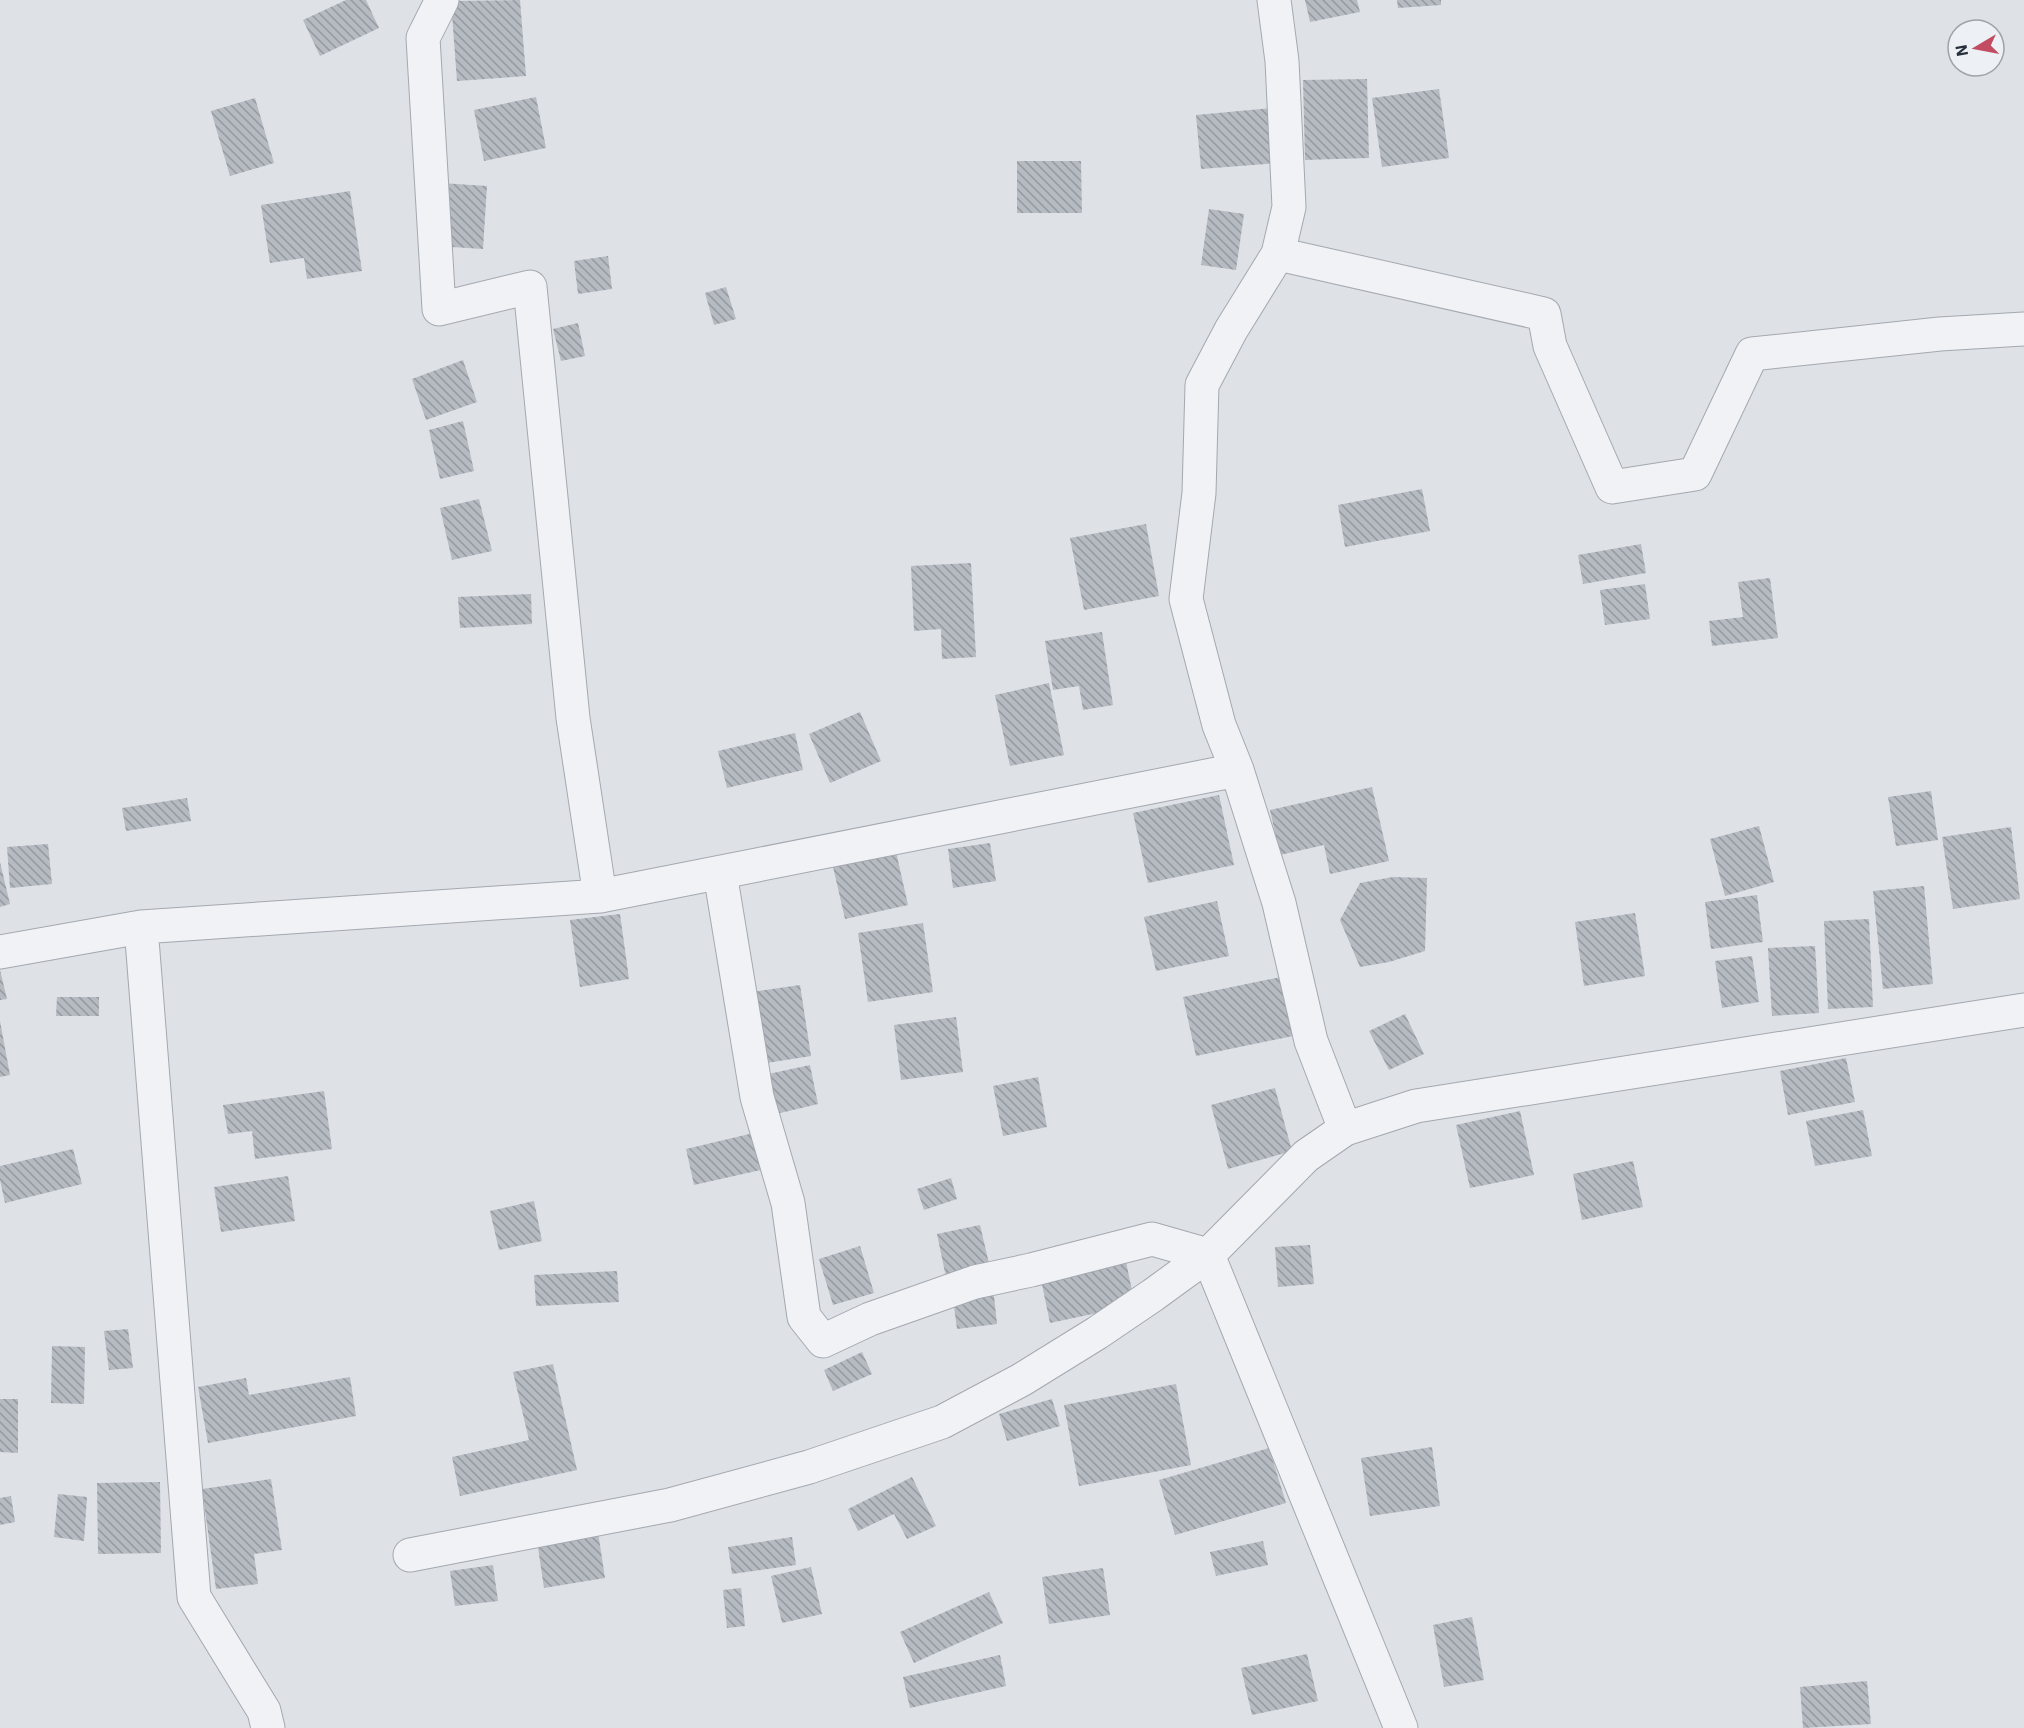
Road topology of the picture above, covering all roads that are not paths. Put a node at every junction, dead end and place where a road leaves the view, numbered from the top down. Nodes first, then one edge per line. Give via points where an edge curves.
1 (442, 0) edge
2 (1274, 0) edge
3 (1278, 254) junction
4 (2024, 329) edge
5 (1237, 770) junction
6 (720, 873) junction
7 (600, 896) junction
8 (141, 927) junction
9 (0, 952) edge
10 (2024, 1010) edge
11 (1345, 1129) junction
12 (1208, 1255) junction
13 (410, 1555) dead end
14 (268, 1728) edge
15 (1401, 1728) edge

1 - 7 street via 423,38 439,309 530,286 573,718
2 - 3 street via 1282,61 1289,207
3 - 4 street via 1544,314 1550,346 1612,487 1695,474 1752,354
3 - 5 street via 1202,385 1199,493 1186,599 1219,725
5 - 6 street
5 - 11 street via 1279,903 1311,1041
6 - 7 street
6 - 12 street via 757,1096 788,1203 804,1317 823,1341 870,1319 975,1282 1152,1239
7 - 8 street
8 - 9 street
8 - 14 street via 194,1597 264,1711
10 - 11 street via 1416,1106
11 - 12 street via 1305,1156
12 - 13 street via 1097,1334 942,1422 809,1467 670,1505
12 - 15 street

